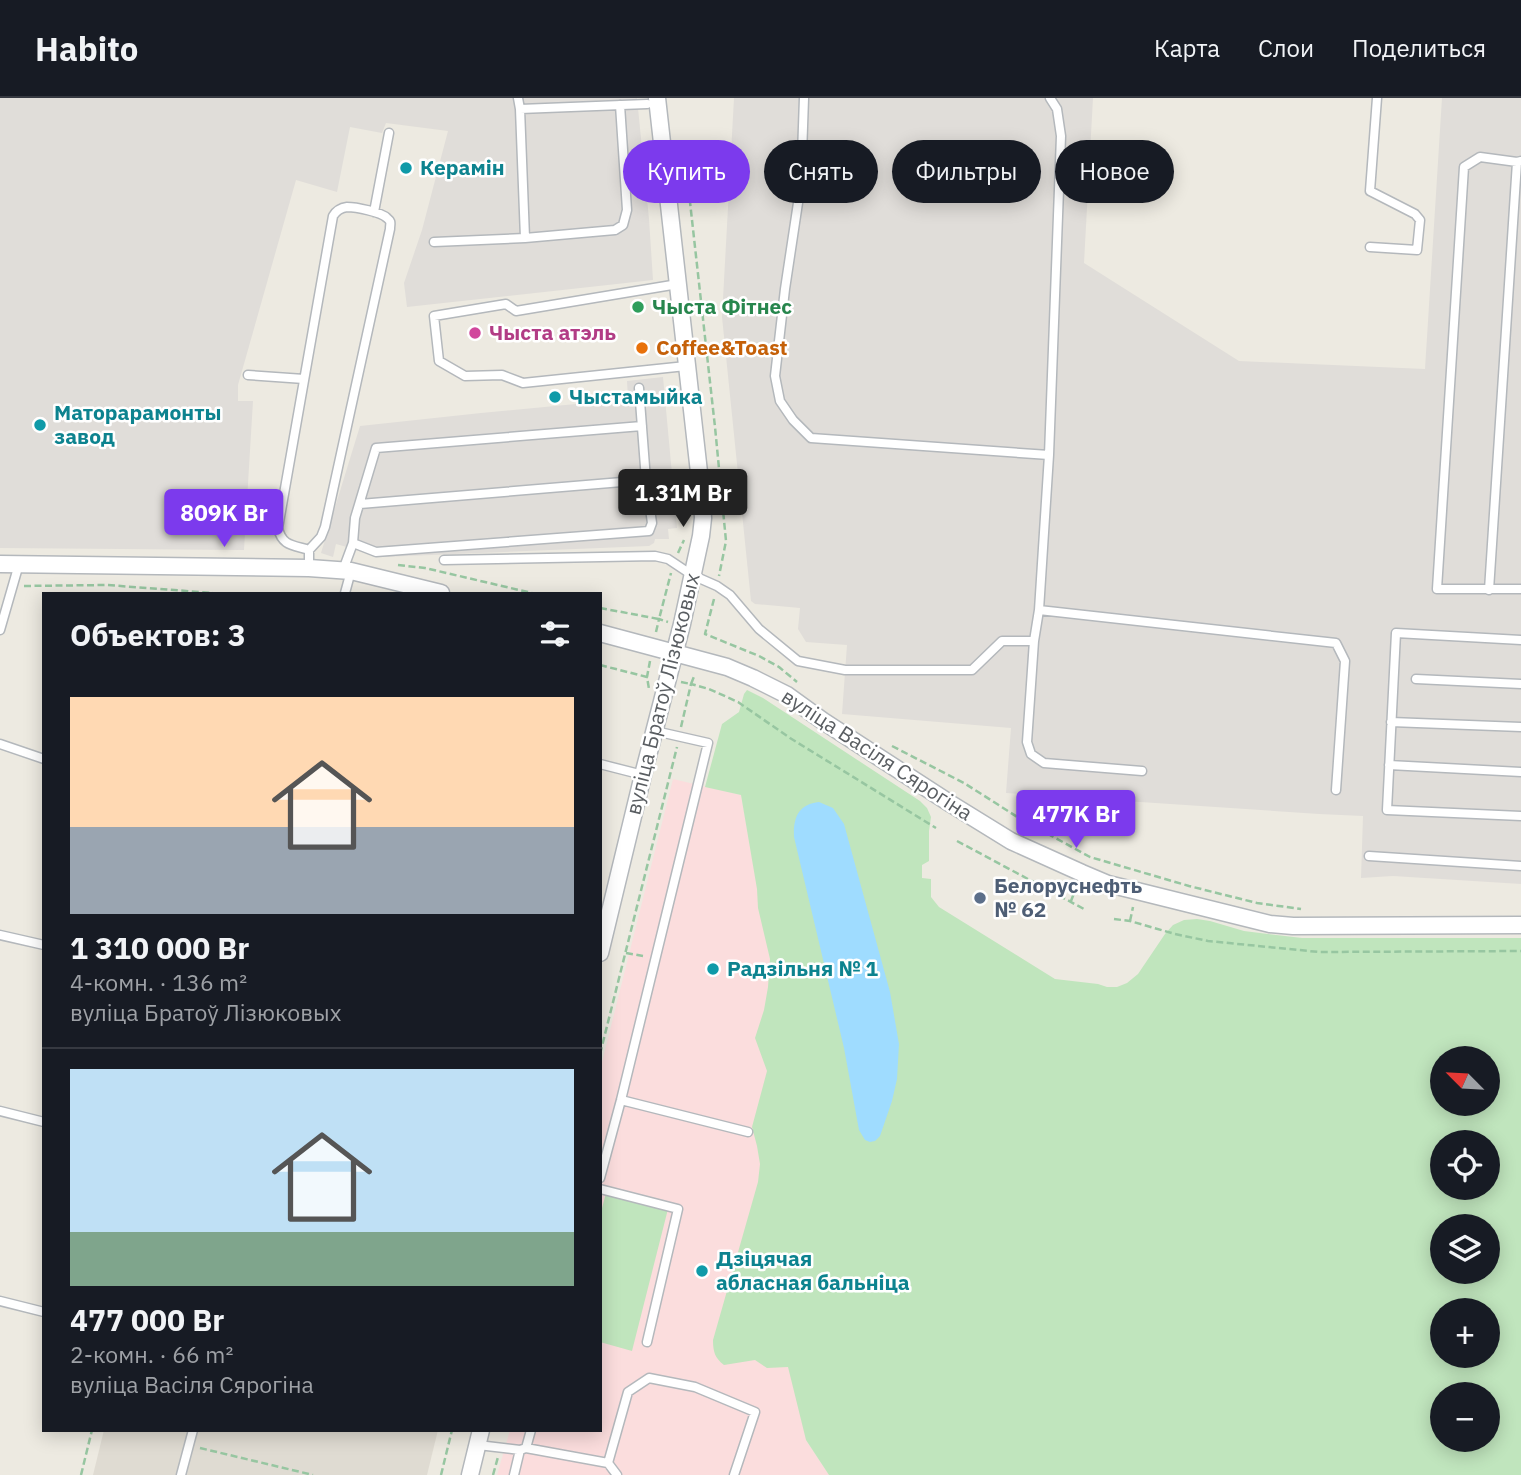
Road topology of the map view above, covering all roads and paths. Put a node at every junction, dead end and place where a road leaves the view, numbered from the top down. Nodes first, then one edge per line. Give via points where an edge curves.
1 (518, 98) edge
2 (804, 98) edge
3 (1050, 98) edge
4 (1377, 98) edge
5 (652, 101) edge
6 (620, 105) junction
7 (520, 109) junction
8 (389, 133) dead end
9 (1519, 161) edge
10 (690, 203) edge
11 (374, 212) junction
12 (525, 238) junction
13 (434, 242) dead end
14 (1370, 247) dead end
15 (678, 284) junction
16 (686, 366) junction
17 (248, 375) dead end
18 (304, 379) junction
19 (639, 388) dead end
20 (642, 426) junction
21 (1049, 455) junction
22 (646, 480) junction
23 (360, 504) junction
24 (353, 543) junction
25 (309, 550) junction
26 (444, 560) dead end
27 (674, 563) junction
28 (0, 564) edge
29 (19, 564) junction
30 (309, 568) junction
31 (347, 571) junction
32 (692, 575) junction
33 (13, 586) junction
34 (717, 586) junction
35 (56, 587) junction
36 (1521, 589) edge
37 (1489, 590) junction
38 (54, 592) edge
39 (200, 592) edge
40 (345, 592) edge
41 (437, 592) edge
42 (602, 608) edge
43 (1039, 610) junction
44 (659, 620) junction
45 (675, 623) dead end
46 (0, 631) edge
47 (699, 631) dead end
48 (602, 634) edge
49 (705, 634) junction
50 (656, 635) dead end
51 (704, 639) dead end
52 (1521, 640) edge
53 (1034, 641) junction
54 (675, 653) junction
55 (650, 661) dead end
56 (602, 666) edge
57 (695, 673) dead end
58 (646, 677) junction
59 (655, 678) dead end
60 (1416, 679) dead end
61 (674, 681) dead end
62 (797, 682) dead end
63 (691, 684) junction
64 (1521, 684) edge
65 (1391, 722) junction
66 (1521, 727) edge
67 (654, 731) junction
68 (679, 736) junction
69 (0, 744) edge
70 (889, 744) dead end
71 (42, 758) edge
72 (602, 765) edge
73 (1389, 765) junction
74 (1142, 771) dead end
75 (1521, 772) edge
76 (643, 775) junction
77 (1336, 790) dead end
78 (1521, 816) edge
79 (936, 828) dead end
80 (957, 841) dead end
81 (1369, 856) dead end
82 (1521, 866) edge
83 (1077, 884) dead end
84 (1071, 901) junction
85 (1135, 901) dead end
86 (1084, 909) dead end
87 (1304, 910) dead end
88 (1115, 919) dead end
89 (1130, 921) junction
90 (1521, 925) edge
91 (0, 935) edge
92 (602, 945) edge
93 (42, 946) edge
94 (1521, 951) edge
95 (626, 953) junction
96 (656, 959) junction
97 (602, 1046) edge
98 (621, 1101) junction
99 (0, 1111) edge
100 (42, 1122) edge
101 (748, 1132) dead end
102 (602, 1171) edge
103 (602, 1190) edge
104 (0, 1301) edge
105 (42, 1312) edge
106 (647, 1342) dead end
107 (92, 1432) edge
108 (192, 1432) edge
109 (452, 1432) edge
110 (530, 1432) edge
111 (480, 1437) edge
112 (189, 1445) junction
113 (523, 1449) junction
114 (607, 1463) junction
115 (81, 1475) edge
116 (181, 1475) edge
117 (313, 1475) edge
118 (441, 1475) edge
119 (470, 1475) edge
120 (514, 1475) edge
121 (617, 1475) edge
122 (734, 1475) edge

1 - 7 lane
2 - 21 lane via 801,183 775,376 780,401 793,420 811,438
3 - 21 lane via 1061,136
4 - 14 lane via 1370,191 1420,220 1418,250
5 - 6 lane
5 - 15 street, вуліца Братоў Лізюковых
6 - 7 lane
6 - 12 lane via 627,210 623,225 615,230
7 - 12 lane
8 - 11 lane
9 - 37 lane
9 - 37 lane via 1480,158 1464,167 1463,181 1437,589
10 - 34 path via 726,541
11 - 18 lane via 348,207 333,216
11 - 25 lane via 387,218 390,229 325,527
12 - 13 lane
15 - 16 street, вуліца Братоў Лізюковых
15 - 16 lane via 516,311 506,304 434,316 439,361 465,376 502,375 523,383
16 - 32 street, вуліца Братоў Лізюковых via 703,518
17 - 18 lane
18 - 25 lane via 278,528 286,543
19 - 20 lane
20 - 22 lane
20 - 23 lane via 376,448
21 - 43 lane
22 - 23 lane
22 - 24 lane via 649,531 376,552
23 - 24 lane
24 - 31 lane
25 - 30 lane
26 - 27 lane via 655,556
27 - 32 lane
27 - 44 path
28 - 29 street
29 - 30 street
29 - 33 lane
30 - 31 street
31 - 40 lane
31 - 41 street
32 - 34 lane
32 - 54 street, вуліца Братоў Лізюковых
33 - 35 path
33 - 46 lane
34 - 49 path
34 - 53 lane via 798,661 845,670 972,670 1002,641
35 - 38 path
35 - 39 path via 107,585
36 - 37 lane
42 - 44 path
43 - 53 lane
43 - 77 lane via 1336,643 1345,661
44 - 45 path
44 - 50 path
47 - 49 path
48 - 54 street, вуліца Васіля Сярогіна
49 - 51 path
49 - 62 path via 759,656
52 - 65 lane via 1396,633
53 - 74 lane via 1027,742 1031,754 1044,763
54 - 67 street, вуліца Братоў Лізюковых
54 - 90 street, вуліца Васіля Сярогіна via 727,667 787,695 1011,841 1108,884 1270,924
55 - 58 path
56 - 58 path
57 - 63 path
58 - 59 path
60 - 64 lane
61 - 63 path
63 - 68 path
63 - 79 path via 738,702
65 - 66 lane
65 - 73 lane
67 - 68 lane
67 - 76 street, вуліца Братоў Лізюковых
68 - 95 path
68 - 96 lane via 708,743
69 - 71 lane
70 - 87 path via 1090,857 1257,903
72 - 76 lane
73 - 75 lane
73 - 78 lane via 1387,810
76 - 92 street, вуліца Братоў Лізюковых
80 - 84 path
81 - 82 lane
83 - 84 path
84 - 86 path
85 - 89 path
88 - 89 path
89 - 94 path via 1208,941 1319,952
91 - 93 lane
95 - 96 path
95 - 97 path
96 - 98 lane
98 - 101 lane
98 - 102 lane
99 - 100 lane
103 - 106 lane via 678,1209
104 - 105 lane
107 - 115 path
108 - 112 lane
109 - 118 path
110 - 113 lane
111 - 113 lane
111 - 119 street
112 - 116 lane
112 - 117 path
113 - 114 lane
113 - 120 lane
114 - 121 lane
114 - 122 lane via 628,1392 649,1378 695,1387 755,1412

